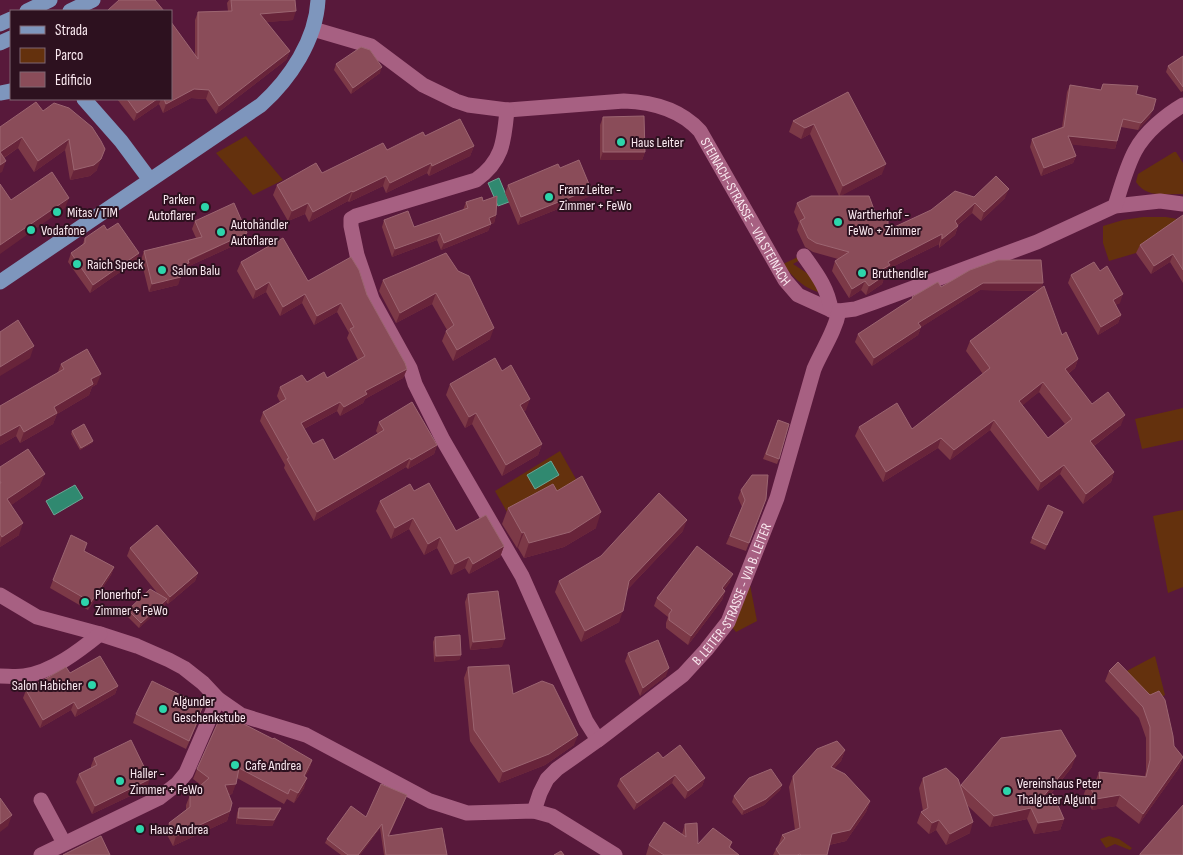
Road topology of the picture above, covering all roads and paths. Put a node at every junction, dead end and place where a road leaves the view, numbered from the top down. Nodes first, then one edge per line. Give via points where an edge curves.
1 (50, 0) edge
2 (91, 1) edge
3 (318, 3) edge
4 (29, 10) edge
5 (72, 10) edge
6 (313, 29) junction
7 (85, 100) edge
8 (1183, 104) edge
9 (507, 110) junction
10 (150, 180) junction
11 (1183, 204) edge
12 (1115, 206) junction
13 (804, 256) dead end
14 (0, 282) edge
15 (835, 310) junction
16 (0, 596) edge
17 (100, 634) junction
18 (0, 676) edge
19 (218, 700) junction
20 (598, 740) junction
21 (42, 800) dead end
22 (534, 812) junction
23 (64, 843) junction
24 (40, 855) edge
25 (615, 855) edge

1 - 4 main road
2 - 5 main road
3 - 6 main road
6 - 9 street, STEINACH-STRASSE - VIA STEINACH via 371,46 423,85 456,101 481,108
6 - 10 main road via 297,62 261,105
7 - 10 main road
8 - 12 street via 1140,143
9 - 15 street, STEINACH-STRASSE - VIA STEINACH via 624,101 666,108 685,118 700,131 785,280 798,295
9 - 20 street via 504,142 487,172 476,180 356,216 351,219 351,226 372,299 444,440 522,576
10 - 14 main road
11 - 12 street via 1160,201
12 - 15 street via 1037,242 855,309
13 - 15 street
15 - 20 street, B. LEITER-STRASSE - VIA B. LEITER via 834,329 814,369 777,498 728,622 683,675
16 - 17 street via 37,617
17 - 18 street via 71,656 37,673
17 - 19 street via 137,646 184,668
19 - 22 street via 241,715 306,735 430,801 467,813
19 - 23 street via 186,773 177,784 159,798
20 - 22 street, B. LEITER-STRASSE - VIA B. LEITER via 547,779
21 - 23 street
22 - 25 street via 552,816
23 - 24 street

